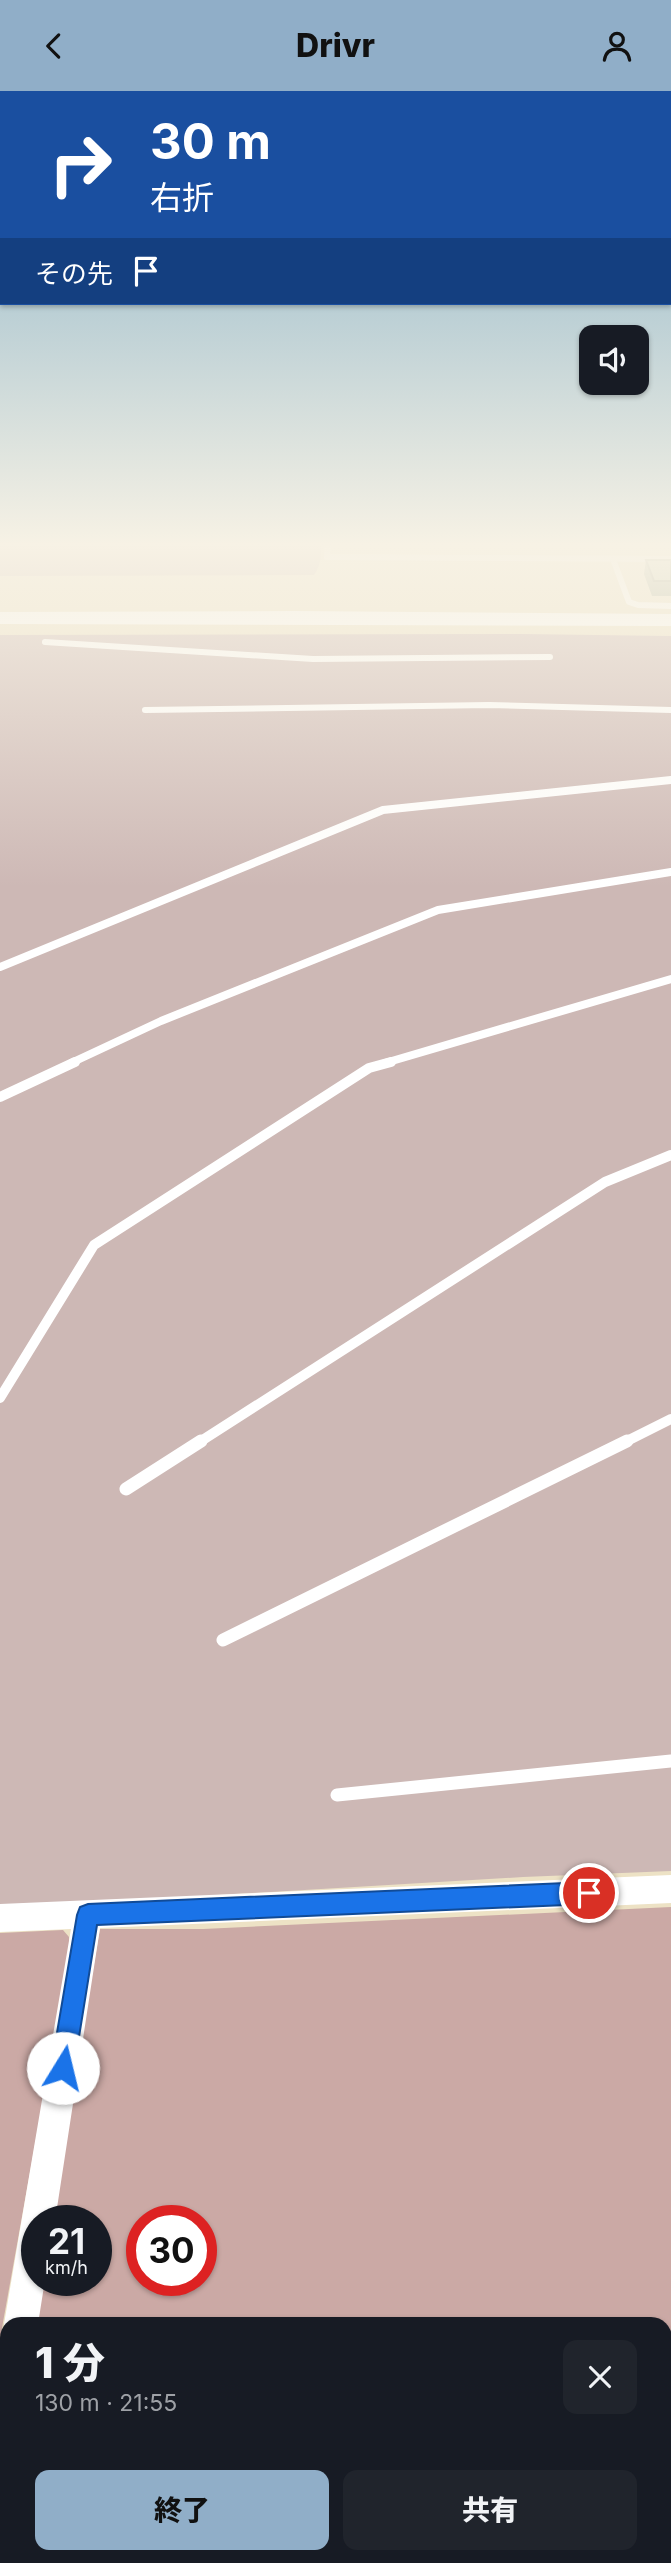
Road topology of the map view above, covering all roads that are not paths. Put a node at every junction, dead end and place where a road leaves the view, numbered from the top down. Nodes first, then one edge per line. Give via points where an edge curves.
1 (271, 656) edge
2 (551, 657) dead end
3 (145, 710) dead end
4 (671, 711) edge
5 (671, 780) edge
6 (671, 872) edge
7 (0, 967) edge
8 (671, 979) edge
9 (0, 1097) edge
10 (671, 1156) edge
11 (0, 1398) edge
12 (671, 1419) edge
13 (125, 1489) dead end
14 (223, 1640) dead end
15 (671, 1761) edge
16 (337, 1795) dead end
17 (671, 1889) edge
18 (88, 1915) junction
19 (0, 1918) edge
20 (41, 2205) edge
21 (26, 2296) edge
22 (22, 2317) edge

1 - 2 lane
3 - 4 lane via 489,705
5 - 7 lane via 383,810
6 - 9 lane via 438,910 161,1021
8 - 11 lane via 369,1068 94,1245
10 - 13 lane via 605,1182
12 - 14 lane
15 - 16 lane
17 - 18 street
18 - 19 street
18 - 20 street
21 - 22 street

